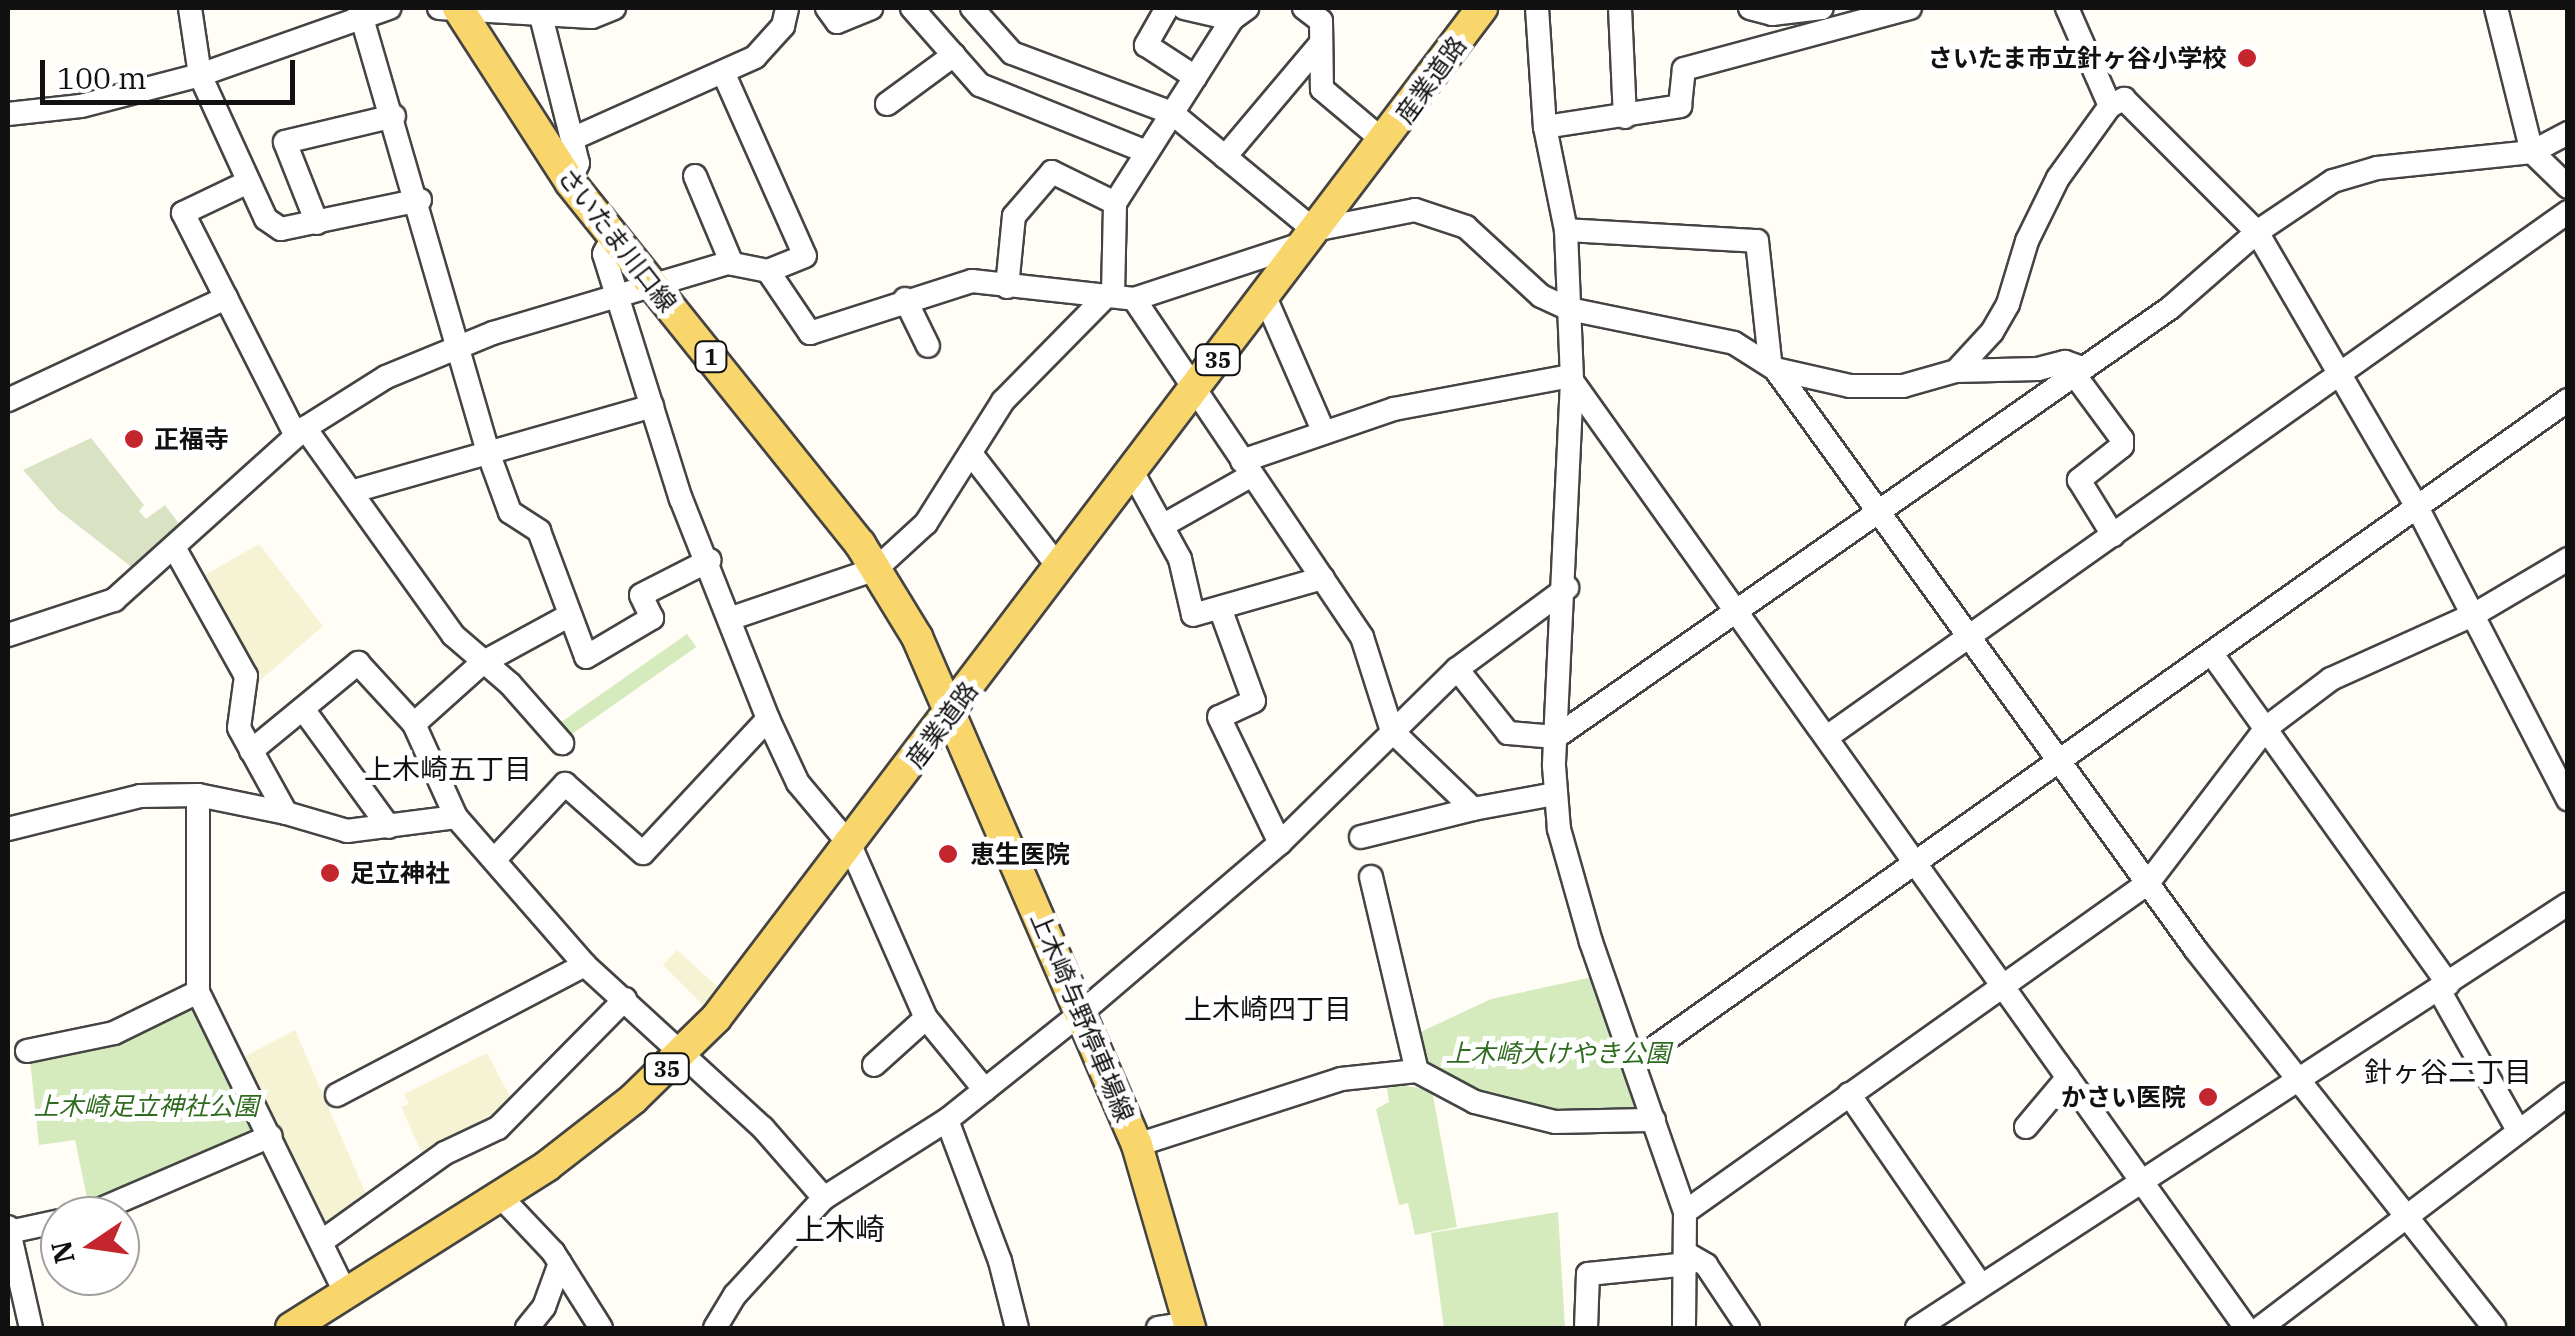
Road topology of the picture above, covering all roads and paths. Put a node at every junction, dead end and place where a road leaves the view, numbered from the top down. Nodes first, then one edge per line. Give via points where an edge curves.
1 (190, 8) edge
2 (390, 8) edge
3 (614, 8) edge
4 (787, 8) edge
5 (827, 8) edge
6 (871, 8) edge
7 (912, 8) edge
8 (972, 8) edge
9 (1167, 8) edge
10 (1184, 8) edge
11 (1304, 8) edge
12 (1536, 8) edge
13 (1620, 8) edge
14 (1750, 8) edge
15 (1823, 8) edge
16 (1910, 8) edge
17 (2067, 8) edge
18 (2496, 8) edge
19 (453, 9) edge
20 (360, 10) edge
21 (1471, 12) edge
22 (1239, 13) edge
23 (541, 16) junction
24 (1829, 33) junction
25 (1321, 43) junction
26 (954, 55) junction
27 (724, 72) junction
28 (200, 74) junction
29 (1195, 77) junction
30 (887, 104) dead end
31 (2110, 106) junction
32 (8, 110) edge
33 (1172, 113) junction
34 (394, 116) junction
35 (1625, 117) junction
36 (1545, 128) junction
37 (2568, 133) edge
38 (572, 139) junction
39 (1385, 142) junction
40 (1147, 152) junction
41 (2532, 152) junction
42 (1225, 157) junction
43 (695, 176) dead end
44 (570, 182) junction
45 (246, 183) junction
46 (2568, 187) edge
47 (420, 200) junction
48 (1115, 203) junction
49 (2568, 212) edge
50 (317, 223) junction
51 (1566, 230) junction
52 (2256, 232) junction
53 (613, 237) junction
54 (1309, 237) junction
55 (732, 264) junction
56 (768, 271) junction
57 (654, 287) junction
58 (1007, 287) junction
59 (1118, 296) junction
60 (1265, 297) junction
61 (226, 298) junction
62 (618, 299) junction
63 (906, 299) junction
64 (1569, 309) junction
65 (928, 346) dead end
66 (457, 348) junction
67 (1773, 365) junction
68 (1956, 370) junction
69 (2078, 371) junction
70 (2340, 375) junction
71 (1572, 378) junction
72 (1196, 389) junction
73 (8, 400) edge
74 (2568, 400) edge
75 (652, 406) junction
76 (300, 432) junction
77 (1324, 433) junction
78 (488, 452) junction
79 (972, 455) junction
80 (1247, 468) junction
81 (1133, 472) junction
82 (354, 491) junction
83 (2417, 507) junction
84 (1880, 511) junction
85 (1162, 526) junction
86 (2113, 536) junction
87 (175, 549) junction
88 (2568, 559) edge
89 (710, 560) junction
90 (876, 569) junction
91 (1060, 569) junction
92 (1323, 578) junction
93 (1567, 588) junction
94 (1220, 608) junction
95 (1737, 610) junction
96 (2475, 614) junction
97 (570, 615) junction
98 (732, 618) junction
99 (8, 634) edge
100 (1968, 634) junction
101 (2212, 654) junction
102 (482, 663) junction
103 (1457, 669) junction
104 (302, 709) junction
105 (953, 712) junction
106 (768, 720) junction
107 (414, 724) junction
108 (2266, 728) junction
109 (1392, 732) junction
110 (1556, 737) junction
111 (1827, 737) junction
112 (562, 743) dead end
113 (250, 751) junction
114 (2060, 762) junction
115 (2565, 788) edge
116 (1556, 794) junction
117 (198, 795) junction
118 (1474, 809) junction
119 (286, 813) junction
120 (456, 817) junction
121 (390, 827) junction
122 (8, 829) edge
123 (1361, 837) dead end
124 (1280, 843) junction
125 (850, 845) junction
126 (495, 860) junction
127 (1915, 862) junction
128 (1371, 877) dead end
129 (2148, 883) junction
130 (2568, 904) edge
131 (586, 965) junction
132 (2003, 986) junction
133 (2444, 987) junction
134 (198, 992) junction
135 (625, 999) junction
136 (1081, 1013) junction
137 (926, 1018) junction
138 (27, 1050) dead end
139 (681, 1056) junction
140 (1634, 1062) junction
141 (874, 1065) dead end
142 (1418, 1071) junction
143 (2068, 1076) junction
144 (2300, 1082) junction
145 (985, 1090) junction
146 (1849, 1094) junction
147 (2568, 1094) edge
148 (337, 1095) dead end
149 (947, 1120) junction
150 (1654, 1120) junction
151 (2026, 1127) dead end
152 (2518, 1130) junction
153 (271, 1136) junction
154 (1136, 1145) junction
155 (2142, 1182) junction
156 (132, 1196) edge
157 (501, 1197) junction
158 (824, 1198) junction
159 (1685, 1212) junction
160 (2404, 1213) junction
161 (40, 1224) edge
162 (8, 1230) edge
163 (321, 1242) junction
164 (1689, 1259) junction
165 (560, 1263) junction
166 (1980, 1286) junction
167 (346, 1294) junction
168 (16, 1299) edge
169 (306, 1325) edge
170 (1930, 1325) edge
171 (1179, 1327) edge
172 (31, 1328) edge
173 (527, 1328) edge
174 (601, 1328) edge
175 (715, 1328) edge
176 (1017, 1328) edge
177 (1586, 1328) edge
178 (1684, 1328) edge
179 (1748, 1328) edge
180 (2246, 1328) edge
181 (2260, 1328) edge
182 (2494, 1328) edge

1 - 28 street
2 - 20 street
3 - 23 street via 592,17
4 - 27 street via 783,26 755,57
5 - 6 street via 838,22
7 - 26 street
8 - 33 street via 1012,54
9 - 29 street via 1146,45
10 - 22 street
11 - 25 street via 1321,21
12 - 36 street
13 - 35 street
14 - 15 street via 1772,14
15 - 24 street
16 - 24 street
17 - 31 street
18 - 41 street
19 - 23 street
19 - 44 main road, さいたま川口線 / 1
20 - 28 street
20 - 34 street
21 - 39 main road, 産業道路 / 35
22 - 29 street
23 - 38 street
24 - 35 street via 1684,69 1680,106
25 - 39 street via 1322,89
25 - 42 street
26 - 30 street
26 - 40 street via 980,84
27 - 38 street
27 - 56 street via 804,256
28 - 32 street via 81,106
28 - 45 street
29 - 33 street
31 - 52 street via 2124,99
31 - 68 street via 2058,178 1992,332
33 - 40 street
33 - 42 street
34 - 47 street
34 - 50 street via 284,142
35 - 36 street
36 - 51 street
37 - 41 street
38 - 44 street via 578,163
39 - 54 main road, 産業道路 / 35
40 - 48 street
41 - 46 street
41 - 52 street via 2377,168 2332,180
42 - 54 street
43 - 55 street
44 - 53 main road, さいたま川口線 / 1
45 - 50 street via 266,219 280,229
45 - 61 street via 183,213
47 - 50 street
47 - 66 street
48 - 58 street via 1052,172 1014,216
48 - 59 street
49 - 70 street
51 - 64 street
51 - 67 street via 1757,241
52 - 69 street via 2170,308
52 - 70 street
53 - 57 main road, さいたま川口線 / 1
53 - 62 street via 604,254
54 - 59 street
54 - 60 main road, 産業道路 / 35
54 - 64 street via 1415,210 1466,227 1541,296
55 - 56 street
55 - 57 street
56 - 63 street via 810,333
57 - 62 street
57 - 90 main road, さいたま川口線 / 1
58 - 59 street
58 - 63 street via 972,281
59 - 72 street
59 - 79 street via 1003,401
60 - 72 main road, 産業道路 / 35
60 - 77 street
61 - 73 street
61 - 76 street
62 - 66 street
62 - 75 street
63 - 65 street
64 - 67 street via 1734,343
64 - 71 street
66 - 76 street via 386,377
66 - 78 street
67 - 68 street via 1850,386 1903,386
67 - 84 street
68 - 69 street via 2038,369 2064,362
69 - 84 street
69 - 86 street via 2122,439 2122,446 2079,480
70 - 83 street
70 - 86 street
71 - 77 street via 1394,409
71 - 93 street
71 - 95 street
72 - 80 street
72 - 81 main road, 産業道路 / 35
74 - 83 street
75 - 78 street
75 - 89 street via 681,499
76 - 82 street
76 - 87 street via 231,489
77 - 80 street
78 - 82 street
78 - 97 street via 510,512 539,532
79 - 90 street via 926,522
79 - 91 street
80 - 85 street
80 - 92 street
81 - 85 street
81 - 91 main road, 産業道路 / 35
82 - 102 street via 405,574
83 - 96 street
83 - 101 street
84 - 95 street
84 - 100 street
85 - 94 street via 1180,559 1193,616
86 - 100 street
87 - 99 street via 114,600
87 - 113 street via 246,676 240,728
88 - 96 street
89 - 97 street via 641,596 652,618 586,657
89 - 98 street
90 - 98 street
90 - 105 main road, さいたま川口線 / 1
91 - 105 main road, 産業道路 / 35
92 - 94 street
92 - 109 street via 1362,637
93 - 103 street
93 - 110 street
94 - 124 street via 1254,700 1219,718
95 - 110 street
95 - 111 street
96 - 108 street via 2331,678
96 - 115 street
97 - 102 street
98 - 106 street
100 - 111 street
100 - 114 street
101 - 108 street
101 - 114 street
102 - 107 street
102 - 112 street
103 - 109 street
103 - 110 street via 1508,733
104 - 107 street via 358,663
104 - 113 street
104 - 121 street
105 - 125 main road, 産業道路 / 35
105 - 136 main road, 上木崎与野停車場線
106 - 125 street via 798,784
106 - 126 street via 643,853 565,784
107 - 120 street
108 - 129 street
108 - 133 street
109 - 118 street
109 - 124 street
110 - 116 street
111 - 127 street
113 - 119 street
114 - 127 street
114 - 129 street
116 - 118 street
116 - 140 street via 1590,942
117 - 119 street
117 - 122 street via 140,796
117 - 134 street
118 - 123 street
119 - 121 street via 347,831
120 - 121 street
120 - 126 street
124 - 136 street
125 - 137 street
125 - 139 main road, 産業道路 / 35
126 - 131 street
127 - 132 street
127 - 140 street
128 - 142 street
129 - 132 street
129 - 144 street
130 - 133 street
131 - 135 street
131 - 148 street
132 - 143 street
132 - 146 street
133 - 144 street
133 - 152 street
134 - 138 street via 114,1033
134 - 153 street
135 - 139 street
135 - 163 street via 498,1128 445,1153
136 - 145 street
136 - 154 main road, 上木崎与野停車場線
137 - 141 street
137 - 145 street
139 - 157 main road, 産業道路 / 35
139 - 158 street via 763,1128
140 - 150 street
142 - 150 street via 1475,1102 1555,1122
142 - 154 street via 1341,1079
143 - 151 street
143 - 155 street
144 - 155 street
144 - 160 street
145 - 149 street
146 - 159 street
146 - 166 street
147 - 152 street
149 - 158 street
149 - 176 street via 1000,1261
150 - 159 street
152 - 160 street
153 - 156 street
153 - 163 street
154 - 171 main road, 上木崎与野停車場線
155 - 166 street
155 - 180 street
157 - 165 street
157 - 167 main road, 産業道路 / 35
158 - 175 street via 735,1296
159 - 164 street
160 - 181 street
160 - 182 street
161 - 162 street
162 - 168 street
163 - 167 street
164 - 177 street via 1588,1274
164 - 178 street
164 - 179 street via 1706,1264
165 - 173 street via 544,1307
165 - 174 street
166 - 170 street
167 - 169 main road, 産業道路 / 35
168 - 172 street

